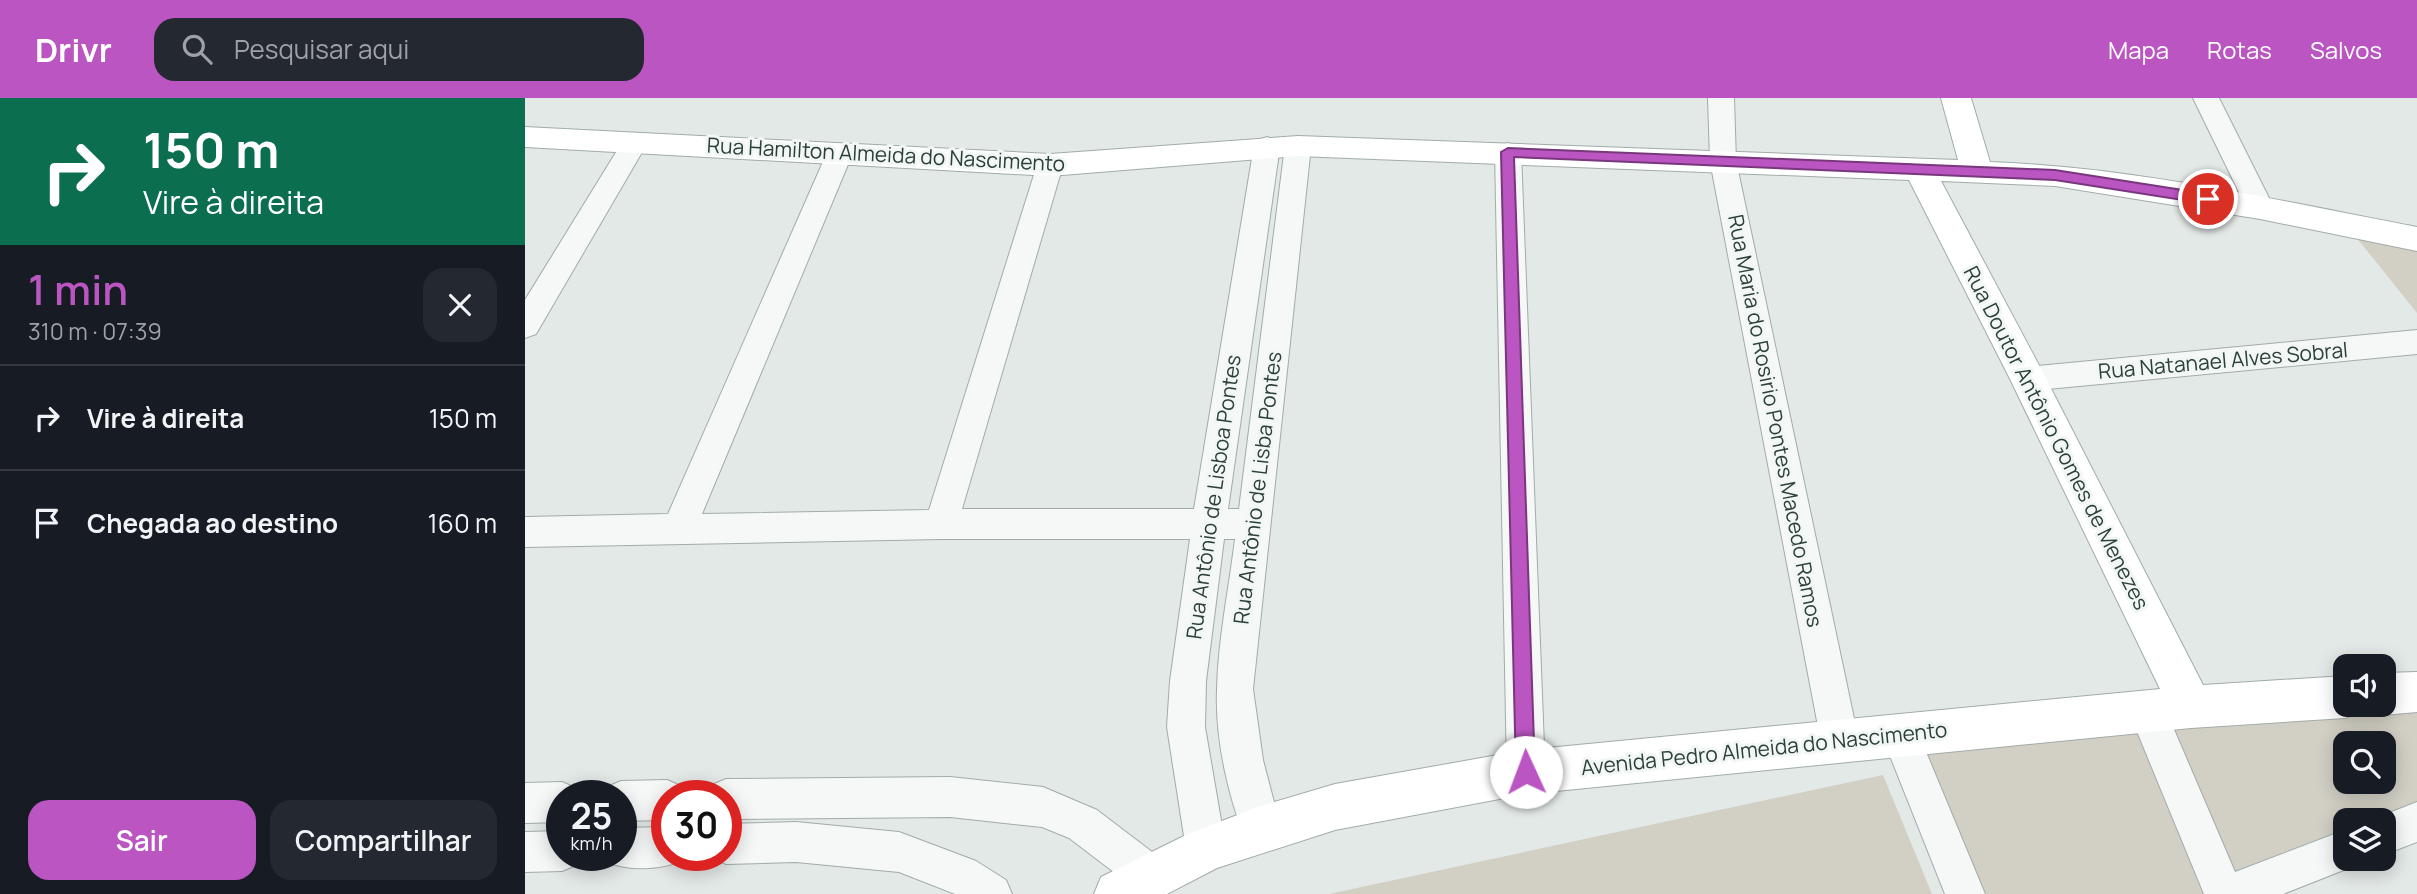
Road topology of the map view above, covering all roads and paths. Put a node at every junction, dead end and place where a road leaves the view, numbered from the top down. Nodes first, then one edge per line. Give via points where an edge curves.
1 (1721, 98) edge
2 (1956, 98) edge
3 (2206, 98) edge
4 (525, 137) edge
5 (635, 142) junction
6 (1282, 146) junction
7 (1508, 152) junction
8 (839, 155) junction
9 (1723, 161) junction
10 (1050, 165) junction
11 (1919, 170) junction
12 (1976, 172) junction
13 (2260, 208) junction
14 (2417, 239) edge
15 (525, 326) edge
16 (2417, 342) edge
17 (2028, 379) junction
18 (1209, 523) junction
19 (941, 524) junction
20 (1254, 524) junction
21 (678, 531) junction
22 (525, 532) edge
23 (2417, 692) edge
24 (2396, 693) edge
25 (2333, 698) edge
26 (2191, 708) junction
27 (2148, 712) junction
28 (1901, 736) junction
29 (1840, 742) junction
30 (1526, 772) junction
31 (742, 799) edge
32 (2417, 822) edge
33 (1261, 829) junction
34 (2396, 830) edge
35 (742, 844) edge
36 (1206, 849) junction
37 (546, 851) edge
38 (525, 852) edge
39 (2333, 855) edge
40 (1134, 885) edge
41 (992, 894) edge
42 (1965, 894) edge
43 (2224, 894) edge
44 (2229, 894) edge

1 - 9 street, Rua Maria do Rosirio Pontes Macedo Ramos
2 - 12 street
3 - 13 street
4 - 5 street, Rua Hamilton Almeida do Nascimento
5 - 8 street, Rua Hamilton Almeida do Nascimento
5 - 15 street
6 - 7 street, Rua Hamilton Almeida do Nascimento
6 - 10 street, Rua Hamilton Almeida do Nascimento
6 - 18 street, Rua Antônio de Lisboa Pontes
6 - 20 street, Rua Antônio de Lisba Pontes
7 - 9 street, Rua Hamilton Almeida do Nascimento
7 - 30 street
8 - 10 street, Rua Hamilton Almeida do Nascimento
8 - 21 street
9 - 11 street, Rua Hamilton Almeida do Nascimento
9 - 29 street, Rua Maria do Rosirio Pontes Macedo Ramos
10 - 19 street
11 - 12 street, Rua Hamilton Almeida do Nascimento
11 - 17 street, Rua Doutor Antônio Gomes de Menezes
12 - 13 street, Rua Hamilton Almeida do Nascimento via 2055,175
13 - 14 street, Rua Hamilton Almeida do Nascimento
16 - 17 street, Rua Natanael Alves Sobral
17 - 26 street, Rua Doutor Antônio Gomes de Menezes
18 - 19 street
18 - 20 street
18 - 36 street, Rua Antônio de Lisboa Pontes via 1185,727
19 - 21 street
20 - 33 street, Rua Antônio de Lisba Pontes via 1235,689 1244,770
21 - 22 street
23 - 24 street
25 - 26 street, Avenida Pedro Almeida do Nascimento
26 - 27 street, Avenida Pedro Almeida do Nascimento
27 - 28 street, Avenida Pedro Almeida do Nascimento
27 - 43 street
28 - 29 street, Avenida Pedro Almeida do Nascimento
28 - 42 street
29 - 30 street, Avenida Pedro Almeida do Nascimento
30 - 33 street, Avenida Pedro Almeida do Nascimento via 1335,807
31 - 40 street via 950,797 1043,807 1083,824
32 - 34 street
33 - 36 street, Avenida Pedro Almeida do Nascimento
35 - 41 street via 796,842 899,852 962,875
36 - 40 street, Avenida Pedro Almeida do Nascimento
37 - 38 street
39 - 44 street

